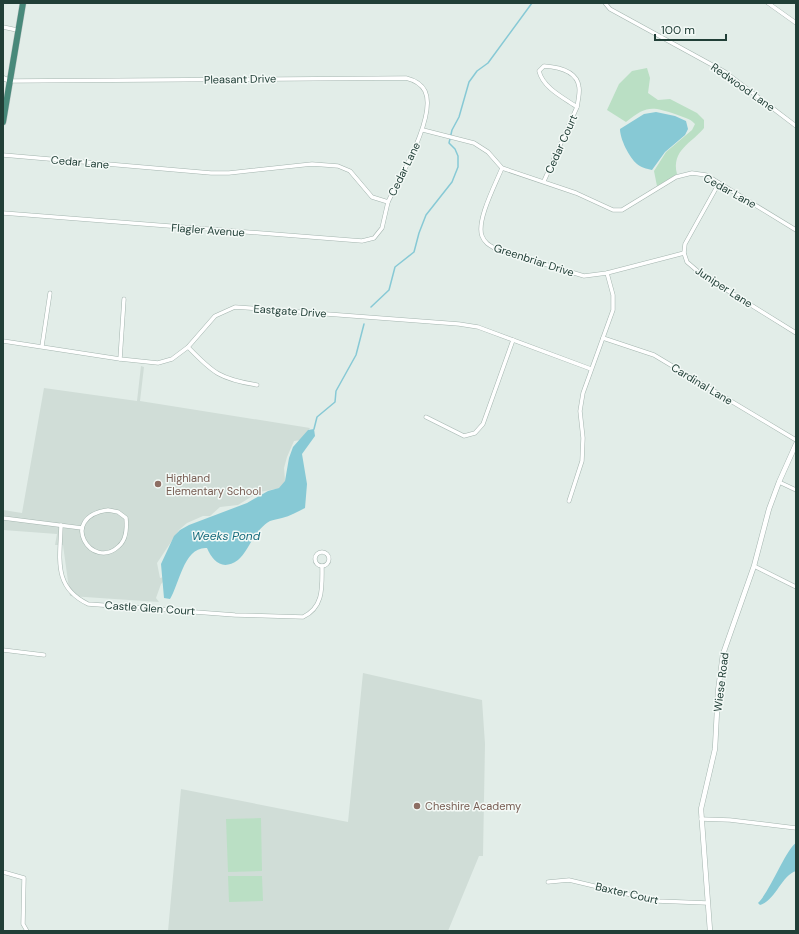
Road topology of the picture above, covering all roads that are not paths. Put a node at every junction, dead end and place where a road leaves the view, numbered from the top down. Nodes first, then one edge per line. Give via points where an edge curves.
1 (22, 3) edge
2 (605, 3) edge
3 (768, 3) edge
4 (776, 5) edge
5 (796, 23) edge
6 (3, 27) edge
7 (17, 30) junction
8 (3, 78) edge
9 (10, 81) junction
10 (3, 83) edge
11 (577, 107) junction
12 (3, 122) edge
13 (796, 126) edge
14 (423, 130) junction
15 (3, 155) edge
16 (502, 168) junction
17 (544, 181) junction
18 (719, 182) junction
19 (388, 202) junction
20 (3, 213) edge
21 (796, 230) edge
22 (684, 254) junction
23 (607, 273) junction
24 (50, 292) dead end
25 (124, 299) dead end
26 (796, 333) edge
27 (603, 338) junction
28 (513, 340) junction
29 (3, 342) edge
30 (42, 346) junction
31 (188, 347) junction
32 (120, 360) junction
33 (591, 369) junction
34 (257, 385) dead end
35 (426, 417) dead end
36 (796, 440) edge
37 (796, 444) edge
38 (779, 482) junction
39 (796, 490) edge
40 (569, 501) dead end
41 (3, 518) edge
42 (61, 526) junction
43 (82, 528) junction
44 (322, 566) dead end
45 (754, 566) junction
46 (796, 587) edge
47 (3, 650) edge
48 (44, 655) dead end
49 (701, 819) junction
50 (796, 828) edge
51 (3, 872) edge
52 (548, 882) dead end
53 (707, 902) junction
54 (27, 931) edge
55 (710, 931) edge

1 - 7 highway
2 - 13 street, Redwood Lane via 610,9 725,72
3 - 4 street
4 - 5 street
6 - 7 street
7 - 9 highway
8 - 9 street
9 - 10 street
9 - 12 highway
9 - 14 street, Pleasant Drive via 406,78 417,82 425,91 428,106
11 - 11 street, Cedar Court via 579,86 572,74 556,67 544,66 539,71 548,87
11 - 17 street, Cedar Court
14 - 16 street, Cedar Lane via 474,143 488,152
14 - 19 street, Cedar Lane
15 - 19 street, Cedar Lane via 211,173 312,164 338,166 350,171 372,197
16 - 17 street, Cedar Lane
16 - 23 street, Greenbriar Drive via 481,224 486,243 498,250 584,276
17 - 18 street, Cedar Lane via 576,192 613,210 622,210 676,177 692,173 706,175
18 - 21 street, Cedar Lane
18 - 22 street via 685,244
19 - 20 street, Flagler Avenue via 382,228 374,238 362,241
22 - 23 street, Greenbriar Drive
22 - 26 street, Juniper Lane via 687,262 701,274
23 - 27 street via 613,295 613,310
24 - 30 street
25 - 32 street
27 - 33 street
27 - 36 street, Cardinal Lane via 654,356
28 - 31 street, Eastgate Drive via 478,327 459,324 235,307 215,316
28 - 33 street, Eastgate Drive
28 - 35 street via 483,424 475,433 464,436
29 - 30 street, Eastgate Drive
30 - 32 street, Eastgate Drive
31 - 32 street, Eastgate Drive via 172,359 158,363
31 - 34 street via 209,369 230,381
33 - 40 street via 580,411 582,461
37 - 38 street, Wiese Road
38 - 39 street
38 - 45 street, Wiese Road
41 - 42 street
42 - 43 street
42 - 44 street, Castle Glen Court via 60,570 64,584 76,598 88,604 235,615 303,617 311,613 318,603 322,592
43 - 43 street via 82,537 86,545 100,553 109,553 122,543 127,530 126,518 118,512 99,512 85,521
45 - 46 street
45 - 49 street, Wiese Road via 723,654 715,748
47 - 48 street
49 - 50 street
49 - 53 street, Wiese Road
51 - 54 street via 24,878 23,924
52 - 53 street, Baxter Court via 569,880 657,901
53 - 55 street, Wiese Road

